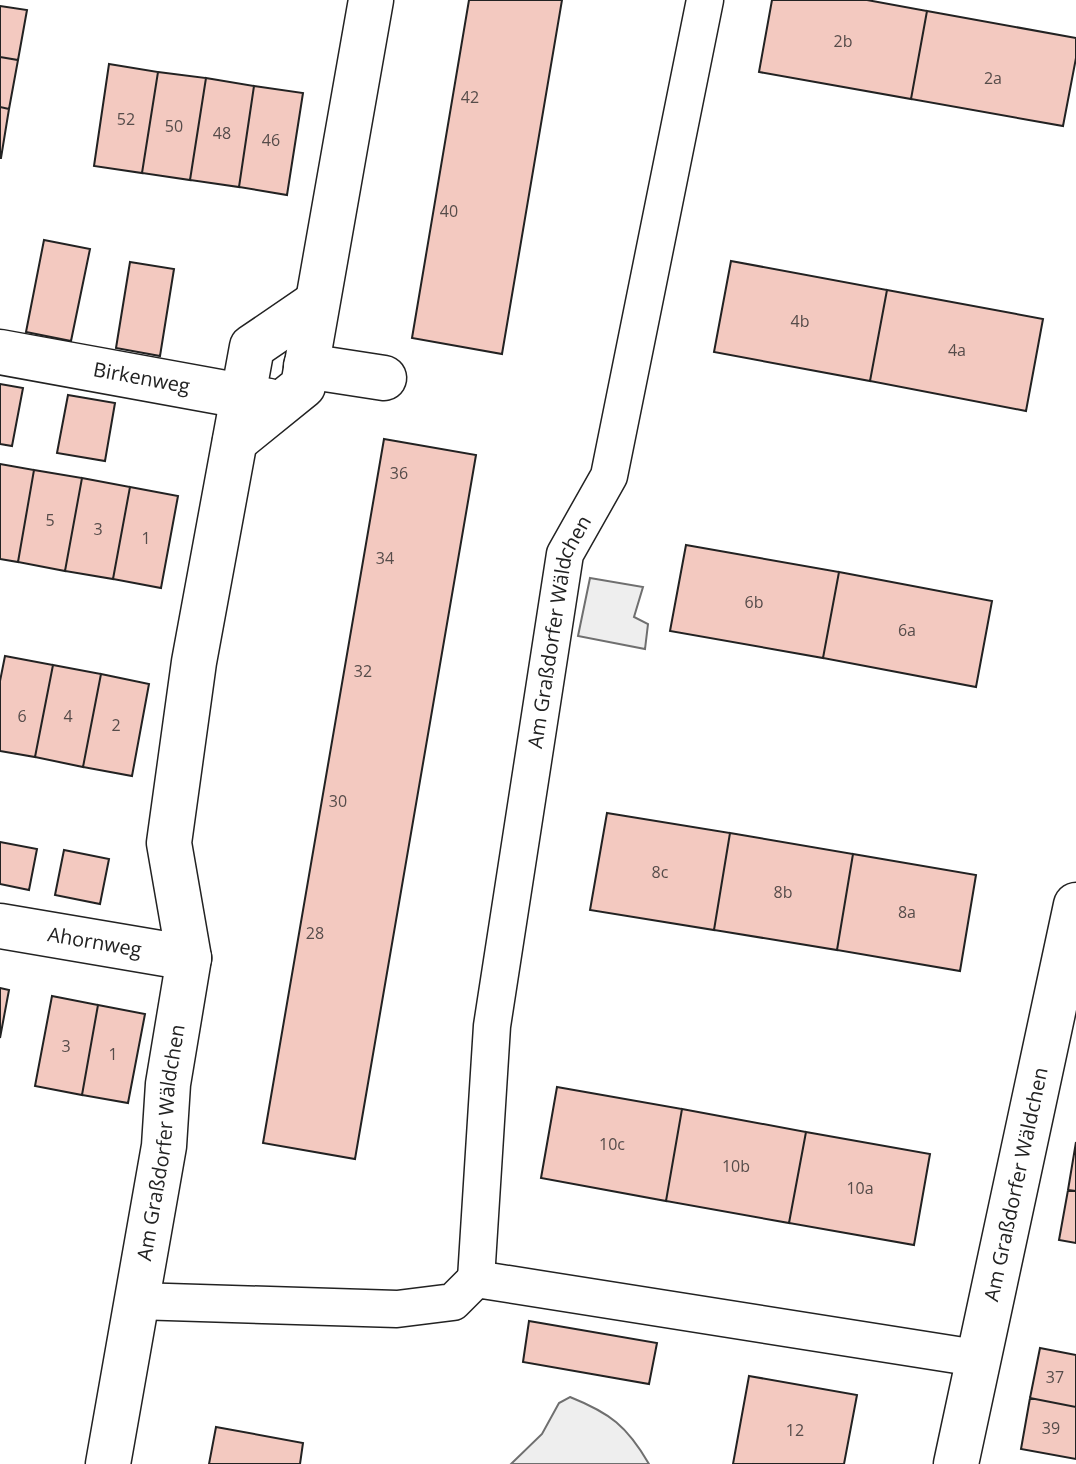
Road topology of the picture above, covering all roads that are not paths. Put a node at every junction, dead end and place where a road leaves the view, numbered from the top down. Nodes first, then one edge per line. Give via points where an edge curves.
1 (371, 0) edge
2 (705, 0) edge
3 (315, 304) junction
4 (0, 352) edge
5 (306, 366) junction
6 (384, 378) dead end
7 (262, 399) junction
8 (1076, 905) edge
9 (0, 926) edge
10 (189, 958) junction
11 (476, 1279) junction
12 (136, 1301) junction
13 (976, 1358) junction
14 (108, 1464) edge
15 (956, 1464) edge

1 - 3 street, Am Graßdorfer Wäldchen
2 - 11 street, Am Graßdorfer Wäldchen via 609,476 565,554 492,1026
3 - 5 street, Am Graßdorfer Wäldchen
3 - 7 street, Am Graßdorfer Wäldchen via 252,347
4 - 7 street, Birkenweg
5 - 6 street
5 - 7 street, Am Graßdorfer Wäldchen via 303,386
7 - 10 street, Am Graßdorfer Wäldchen via 235,441 194,662 169,843
8 - 13 street, Am Graßdorfer Wäldchen
9 - 10 street, Ahornweg
10 - 12 street, Am Graßdorfer Wäldchen via 168,1084 164,1146
11 - 12 street via 453,1302 397,1309
11 - 13 street
12 - 14 street, Am Graßdorfer Wäldchen
13 - 15 street, Am Graßdorfer Wäldchen

